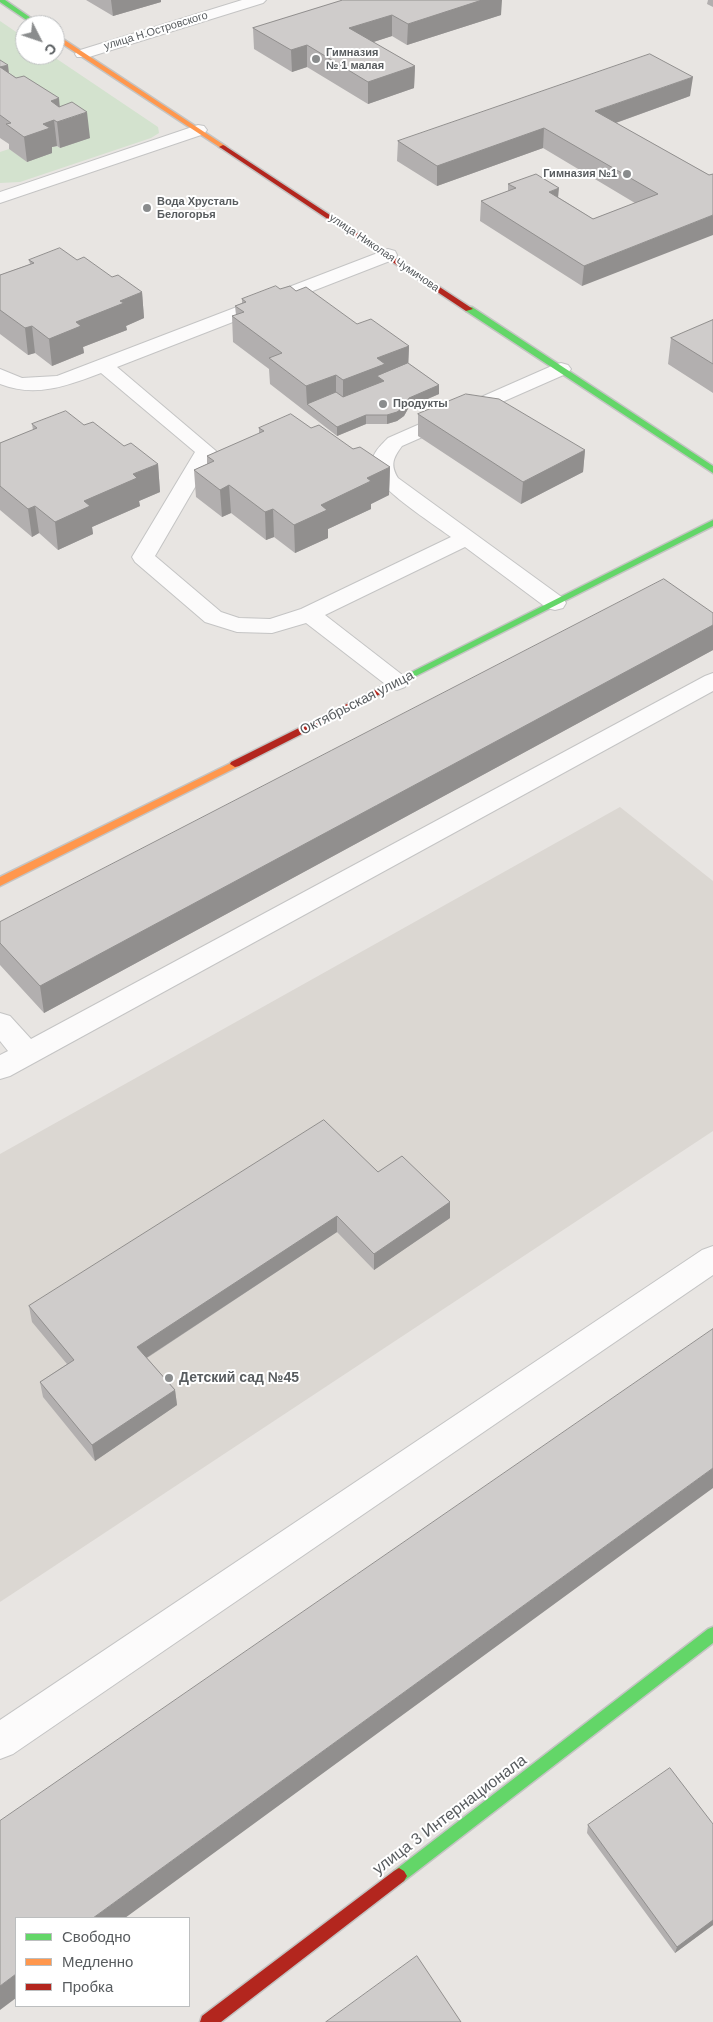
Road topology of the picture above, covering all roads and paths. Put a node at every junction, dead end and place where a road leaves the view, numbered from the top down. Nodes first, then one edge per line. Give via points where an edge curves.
1 (1, 0) edge
2 (258, 0) edge
3 (23, 15) edge
4 (65, 42) edge
5 (83, 54) junction
6 (198, 130) junction
7 (0, 198) edge
8 (388, 255) junction
9 (103, 365) junction
10 (561, 369) junction
11 (0, 374) edge
12 (713, 470) edge
13 (713, 523) edge
14 (466, 538) junction
15 (555, 603) junction
16 (309, 614) junction
17 (713, 681) edge
18 (397, 682) junction
19 (0, 882) edge
20 (0, 1023) edge
21 (28, 1052) junction
22 (0, 1068) edge
23 (713, 1260) edge
24 (713, 1634) edge
25 (0, 1741) edge
26 (208, 2022) edge

1 - 3 street
2 - 5 lane, улица Н.Островского
4 - 5 street, улица Николая Чумичова
5 - 6 street, улица Николая Чумичова
6 - 7 lane
6 - 8 street, улица Николая Чумичова
8 - 9 lane
8 - 10 street, улица Николая Чумичова
9 - 11 lane via 62,381 41,385 22,384
9 - 16 lane via 206,451 143,557 213,617 237,625 272,626
10 - 12 street, улица Николая Чумичова
10 - 14 lane via 395,442 383,456 382,469 390,482
13 - 15 street, Октябрьская улица
14 - 15 lane
14 - 16 lane
15 - 18 street, Октябрьская улица
16 - 18 lane
17 - 21 lane
18 - 19 street, Октябрьская улица
20 - 21 lane
21 - 22 lane
23 - 25 lane
24 - 26 street, улица 3 Интернационала

